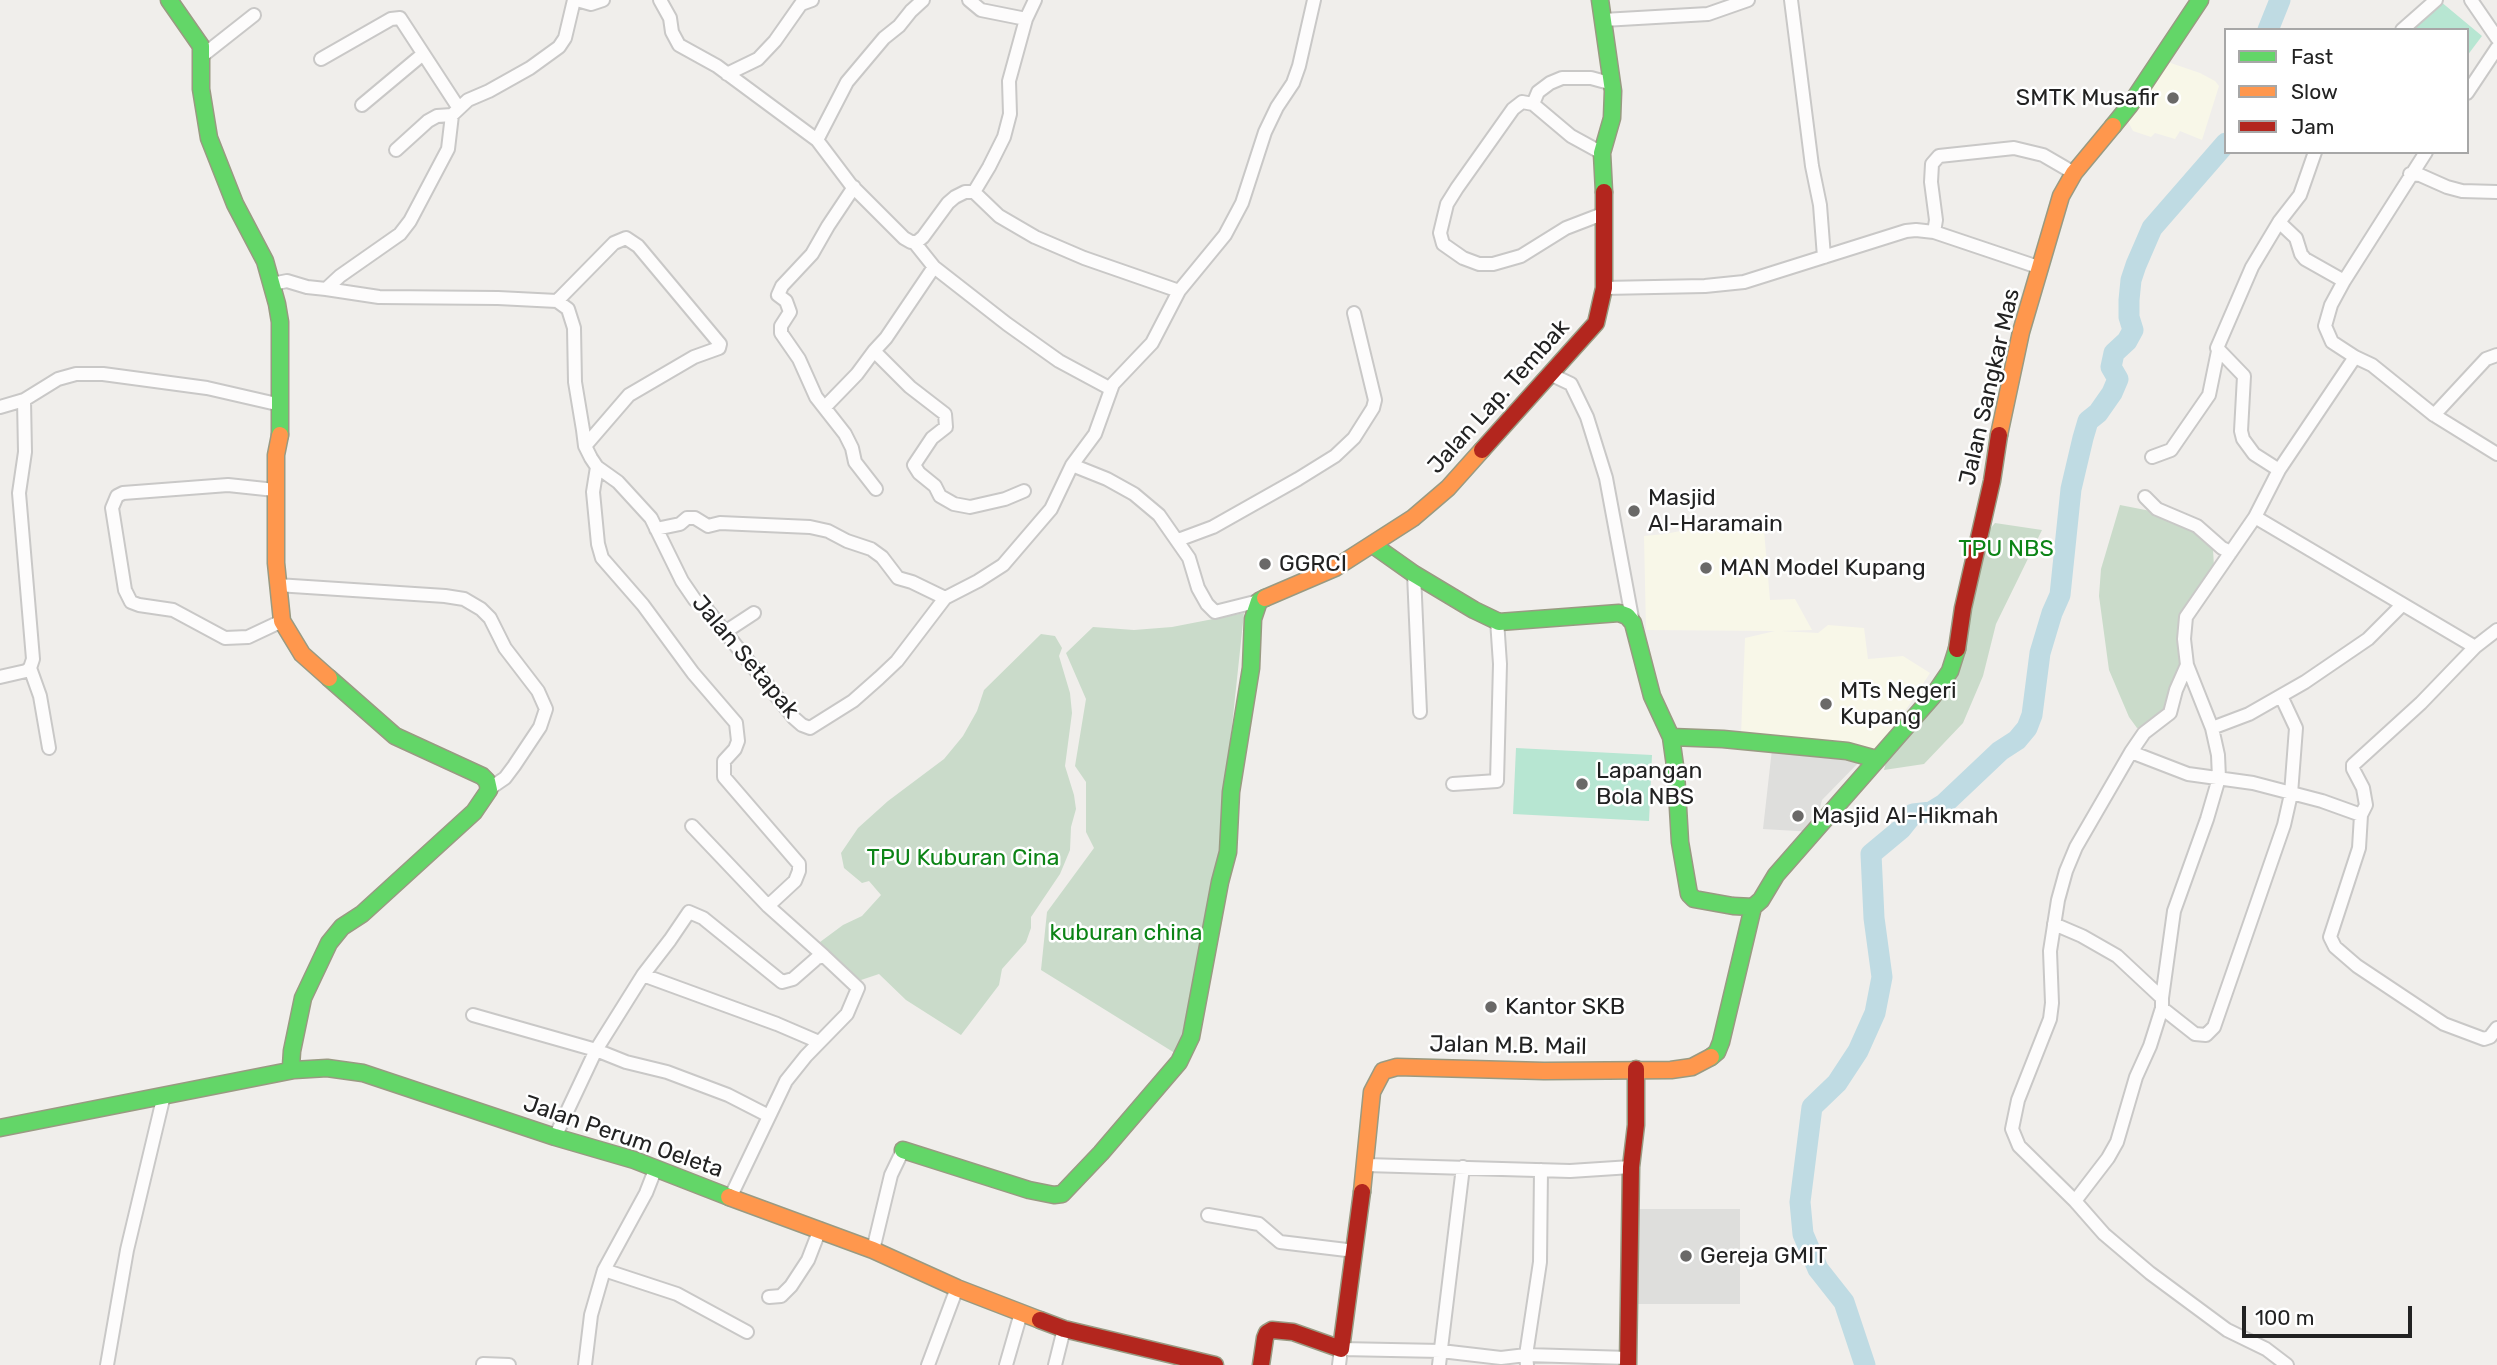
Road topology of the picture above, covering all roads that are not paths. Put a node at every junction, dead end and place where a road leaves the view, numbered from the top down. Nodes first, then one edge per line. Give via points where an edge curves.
1 (169, 0) edge
2 (575, 0) edge
3 (603, 0) edge
4 (660, 0) edge
5 (812, 0) edge
6 (923, 0) edge
7 (969, 0) edge
8 (1035, 0) edge
9 (1314, 0) edge
10 (1600, 0) edge
11 (1748, 0) edge
12 (1791, 0) edge
13 (2200, 0) edge
14 (2437, 0) edge
15 (2471, 0) edge
16 (254, 15) dead end
17 (1026, 19) junction
18 (1603, 20) junction
19 (2404, 28) edge
20 (2497, 38) edge
21 (2497, 48) edge
22 (423, 54) junction
23 (202, 56) junction
24 (321, 59) dead end
25 (727, 74) junction
26 (1613, 84) junction
27 (2469, 90) edge
28 (1533, 104) junction
29 (362, 105) dead end
30 (455, 111) junction
31 (817, 140) junction
32 (396, 150) dead end
33 (1602, 153) junction
34 (2314, 154) edge
35 (2425, 154) edge
36 (2074, 173) junction
37 (2410, 174) junction
38 (854, 187) junction
39 (974, 192) junction
40 (2497, 192) edge
41 (1605, 213) junction
42 (2279, 222) junction
43 (1934, 232) junction
44 (914, 242) junction
45 (1824, 257) junction
46 (933, 267) junction
47 (2042, 268) junction
48 (2344, 281) junction
49 (272, 284) junction
50 (1604, 288) junction
51 (326, 289) junction
52 (1179, 291) junction
53 (557, 301) junction
54 (1354, 313) dead end
55 (874, 351) junction
56 (2218, 351) junction
57 (2497, 355) edge
58 (2355, 357) junction
59 (1550, 374) junction
60 (1111, 389) junction
61 (24, 400) junction
62 (281, 405) junction
63 (0, 407) edge
64 (825, 407) junction
65 (2434, 415) junction
66 (585, 446) junction
67 (2497, 454) edge
68 (2152, 457) dead end
69 (1072, 465) junction
70 (597, 467) junction
71 (2279, 470) junction
72 (876, 489) dead end
73 (275, 490) junction
74 (1024, 491) dead end
75 (2145, 497) dead end
76 (2255, 517) junction
77 (656, 529) junction
78 (1178, 541) junction
79 (1373, 545) junction
80 (2231, 552) junction
81 (1414, 574) junction
82 (277, 585) junction
83 (945, 598) junction
84 (1259, 601) junction
85 (2402, 605) junction
86 (754, 613) dead end
87 (1497, 620) junction
88 (282, 621) junction
89 (1633, 624) junction
90 (2497, 630) edge
91 (725, 632) junction
92 (2475, 647) junction
93 (2187, 665) junction
94 (30, 668) junction
95 (0, 677) edge
96 (2281, 696) junction
97 (1420, 712) dead end
98 (2212, 728) junction
99 (1671, 737) junction
100 (49, 748) dead end
101 (2131, 752) junction
102 (1876, 759) junction
103 (2219, 778) junction
104 (1453, 784) dead end
105 (489, 789) junction
106 (2291, 794) junction
107 (2361, 815) junction
108 (692, 826) dead end
109 (768, 906) junction
110 (1753, 907) junction
111 (2054, 924) junction
112 (824, 956) junction
113 (643, 975) junction
114 (2162, 1003) junction
115 (473, 1014) dead end
116 (2497, 1028) edge
117 (819, 1042) junction
118 (596, 1050) junction
119 (1636, 1069) junction
120 (294, 1070) junction
121 (164, 1095) junction
122 (769, 1116) junction
123 (0, 1128) edge
124 (555, 1137) junction
125 (903, 1150) joint
126 (1366, 1164) junction
127 (1463, 1167) junction
128 (1631, 1167) junction
129 (654, 1170) junction
130 (1541, 1170) junction
131 (730, 1198) junction
132 (2075, 1201) junction
133 (1208, 1214) dead end
134 (820, 1229) junction
135 (873, 1250) junction
136 (1355, 1251) junction
137 (604, 1270) junction
138 (957, 1288) junction
139 (769, 1297) dead end
140 (1021, 1312) junction
141 (1064, 1329) junction
142 (747, 1332) dead end
143 (1441, 1351) junction
144 (1340, 1357) edge
145 (1527, 1360) edge
146 (1629, 1362) edge
147 (483, 1364) edge
148 (107, 1365) edge
149 (509, 1365) edge
150 (585, 1365) edge
151 (928, 1365) edge
152 (1006, 1365) edge
153 (1055, 1365) edge
154 (1215, 1365) edge
155 (1261, 1365) edge
156 (1439, 1365) edge
157 (2287, 1365) edge

1 - 23 street via 196,36
2 - 3 street via 591,4
2 - 30 street via 559,47
4 - 25 street via 679,45
5 - 25 street via 801,4 758,59
6 - 31 street via 847,82
7 - 17 street via 981,10
8 - 17 street
9 - 52 street, Jalan Setapak via 1299,66 1265,132 1242,204 1224,235
10 - 18 street, Jalan Lap. Tembak
11 - 18 street via 1707,14
12 - 45 street
13 - 36 street, Jalan Sangkar Mas via 2115,127
14 - 19 street
15 - 20 street
16 - 23 street
17 - 39 street via 1009,81 1010,114 1004,137
18 - 26 street, Jalan Lap. Tembak
21 - 27 street
22 - 24 street via 402,19 396,18
22 - 29 street
22 - 30 street
23 - 49 street via 201,89 209,138
25 - 31 street
26 - 28 street via 1562,78 1538,92
26 - 33 street, Jalan Lap. Tembak via 1612,118
28 - 33 street
28 - 41 street via 1522,102 1513,108 1457,188 1443,217 1443,244 1463,258 1493,264 1521,256 1566,228
30 - 32 street via 428,121
30 - 51 street via 448,149 405,228
31 - 38 street
33 - 41 street, Jalan Lap. Tembak
34 - 42 street via 2300,195
35 - 37 street
36 - 43 street via 2043,155 2014,148 1938,156 1932,164 1931,182
36 - 47 street, Jalan Sangkar Mas via 2061,196
37 - 40 street via 2462,191
37 - 48 street
38 - 44 street via 904,238
38 - 64 street via 812,254 778,295 790,312 781,332
39 - 44 street via 955,197
39 - 52 street via 999,216 1035,237
41 - 50 street, Jalan Lap. Tembak
42 - 48 street via 2296,239 2305,259
42 - 56 street via 2252,267 2217,344
43 - 45 street via 1906,231
43 - 47 street
44 - 46 street
45 - 50 street via 1725,285
46 - 55 street
46 - 60 street via 1059,361
47 - 102 street, Jalan Sangkar Mas via 2010,380 1956,654 1933,696
48 - 58 street via 2325,326 2332,342
49 - 51 street via 287,281
49 - 62 street via 280,322
50 - 59 street, Jalan Lap. Tembak via 1596,323
51 - 53 street via 379,297
52 - 60 street, Jalan Setapak via 1152,343
53 - 66 street, Jalan Setapak via 573,319 575,382
53 - 66 street via 614,243 626,238 638,246 720,344 629,395
54 - 78 street via 1374,400 1354,438 1298,479 1200,534
55 - 64 street
55 - 74 street via 946,414 946,427 932,438 914,465 940,496 970,507
56 - 68 street via 2208,395 2171,450
56 - 71 street via 2244,376 2243,439 2254,454
57 - 65 street via 2486,359
58 - 65 street via 2372,365
58 - 71 street
59 - 79 street, Jalan Lap. Tembak via 1448,488
59 - 89 street via 1571,384 1590,426 1606,478
60 - 69 street, Jalan Setapak via 1095,434
61 - 62 street via 58,379 103,374 206,388
61 - 63 street
61 - 94 street via 25,452 19,493 33,651
62 - 73 street
64 - 72 street via 845,434 855,462
65 - 67 street
66 - 70 street, Jalan Setapak
69 - 78 street via 1134,495 1159,515
69 - 83 street, Jalan Setapak via 1051,509 1003,565
70 - 77 street, Jalan Setapak via 618,482
70 - 109 street via 593,492 602,558 736,723 738,741 724,761 724,777 799,864 795,881
71 - 76 street
73 - 82 street
73 - 88 street via 228,485 123,493 112,508 125,590 131,602 173,610 225,638 248,637
75 - 80 street via 2157,509 2197,526
76 - 80 street
76 - 85 street
77 - 83 street via 695,519 708,526 828,531 871,549 898,578
77 - 91 street, Jalan Setapak via 682,581
78 - 84 street via 1202,596 1215,612
79 - 81 street
79 - 84 street, Jalan Lap. Tembak via 1335,568
80 - 93 street via 2186,617
81 - 87 street
81 - 97 street
82 - 88 street
82 - 105 street via 445,596 464,599 481,609 546,709 540,727 505,778
83 - 91 street, Jalan Setapak via 897,661 853,701 810,727 794,718
84 - 125 street via 1231,792 1228,852 1191,1037 1179,1062 1062,1194 1029,1190
85 - 92 street
85 - 96 street via 2368,639
86 - 91 street
87 - 89 street via 1619,613
87 - 104 street via 1497,781
88 - 105 street via 302,654 395,736 482,776
89 - 99 street via 1652,696
90 - 92 street
92 - 107 street via 2353,765 2365,795
93 - 98 street
93 - 101 street via 2170,713 2144,733
94 - 95 street
94 - 100 street
96 - 98 street
96 - 106 street via 2296,728
98 - 103 street
99 - 102 street via 1847,751
99 - 110 street via 1689,894 1694,899
101 - 103 street via 2188,774
101 - 111 street via 2076,847 2061,885
102 - 110 street, Jalan Sangkar Mas
103 - 106 street
103 - 114 street via 2174,911
105 - 120 street via 474,812 329,943 303,998 292,1051
106 - 107 street
106 - 114 street via 2212,1030 2203,1036 2195,1034
107 - 116 street via 2359,848 2330,940 2357,966 2444,1024 2484,1039
108 - 109 street
109 - 112 street
110 - 119 street via 1717,1052 1692,1067
111 - 114 street via 2117,956
111 - 132 street via 2049,1019 2018,1100 2012,1129 2019,1146
112 - 113 street via 782,982 692,911
112 - 117 street via 859,988 847,1014
113 - 117 street
113 - 118 street
114 - 132 street via 2117,1142
115 - 118 street
117 - 122 street via 786,1081
118 - 122 street via 728,1095
118 - 124 street
119 - 126 street, Jalan M.B. Mail via 1387,1069 1378,1076 1372,1092
119 - 128 street
120 - 121 street, Jalan Perum Oeleta
120 - 124 street, Jalan Perum Oeleta via 363,1073
121 - 123 street, Jalan Perum Oeleta
121 - 148 street via 129,1238
122 - 131 street
124 - 129 street, Jalan Perum Oeleta
125 - 135 street via 891,1175
126 - 127 street
126 - 136 street, Jalan M.B. Mail
127 - 130 street
127 - 143 street
128 - 130 street
128 - 146 street
129 - 131 street, Jalan Perum Oeleta
129 - 137 street
130 - 145 street via 1540,1262
131 - 134 street, Jalan Perum Oeleta
132 - 157 street via 2104,1234 2150,1273 2227,1330
133 - 136 street via 1259,1224 1280,1242
134 - 135 street, Jalan Perum Oeleta
134 - 139 street via 791,1286 781,1296
135 - 138 street, Jalan Perum Oeleta
136 - 144 street, Jalan M.B. Mail
137 - 142 street via 677,1294
137 - 150 street via 591,1315
138 - 140 street, Jalan Perum Oeleta
138 - 151 street
140 - 141 street, Jalan Perum Oeleta
140 - 152 street
141 - 153 street
141 - 154 street, Jalan Perum Oeleta
143 - 144 street
143 - 145 street
143 - 156 street
144 - 155 street via 1293,1332 1272,1330 1266,1333
145 - 146 street
147 - 149 street

